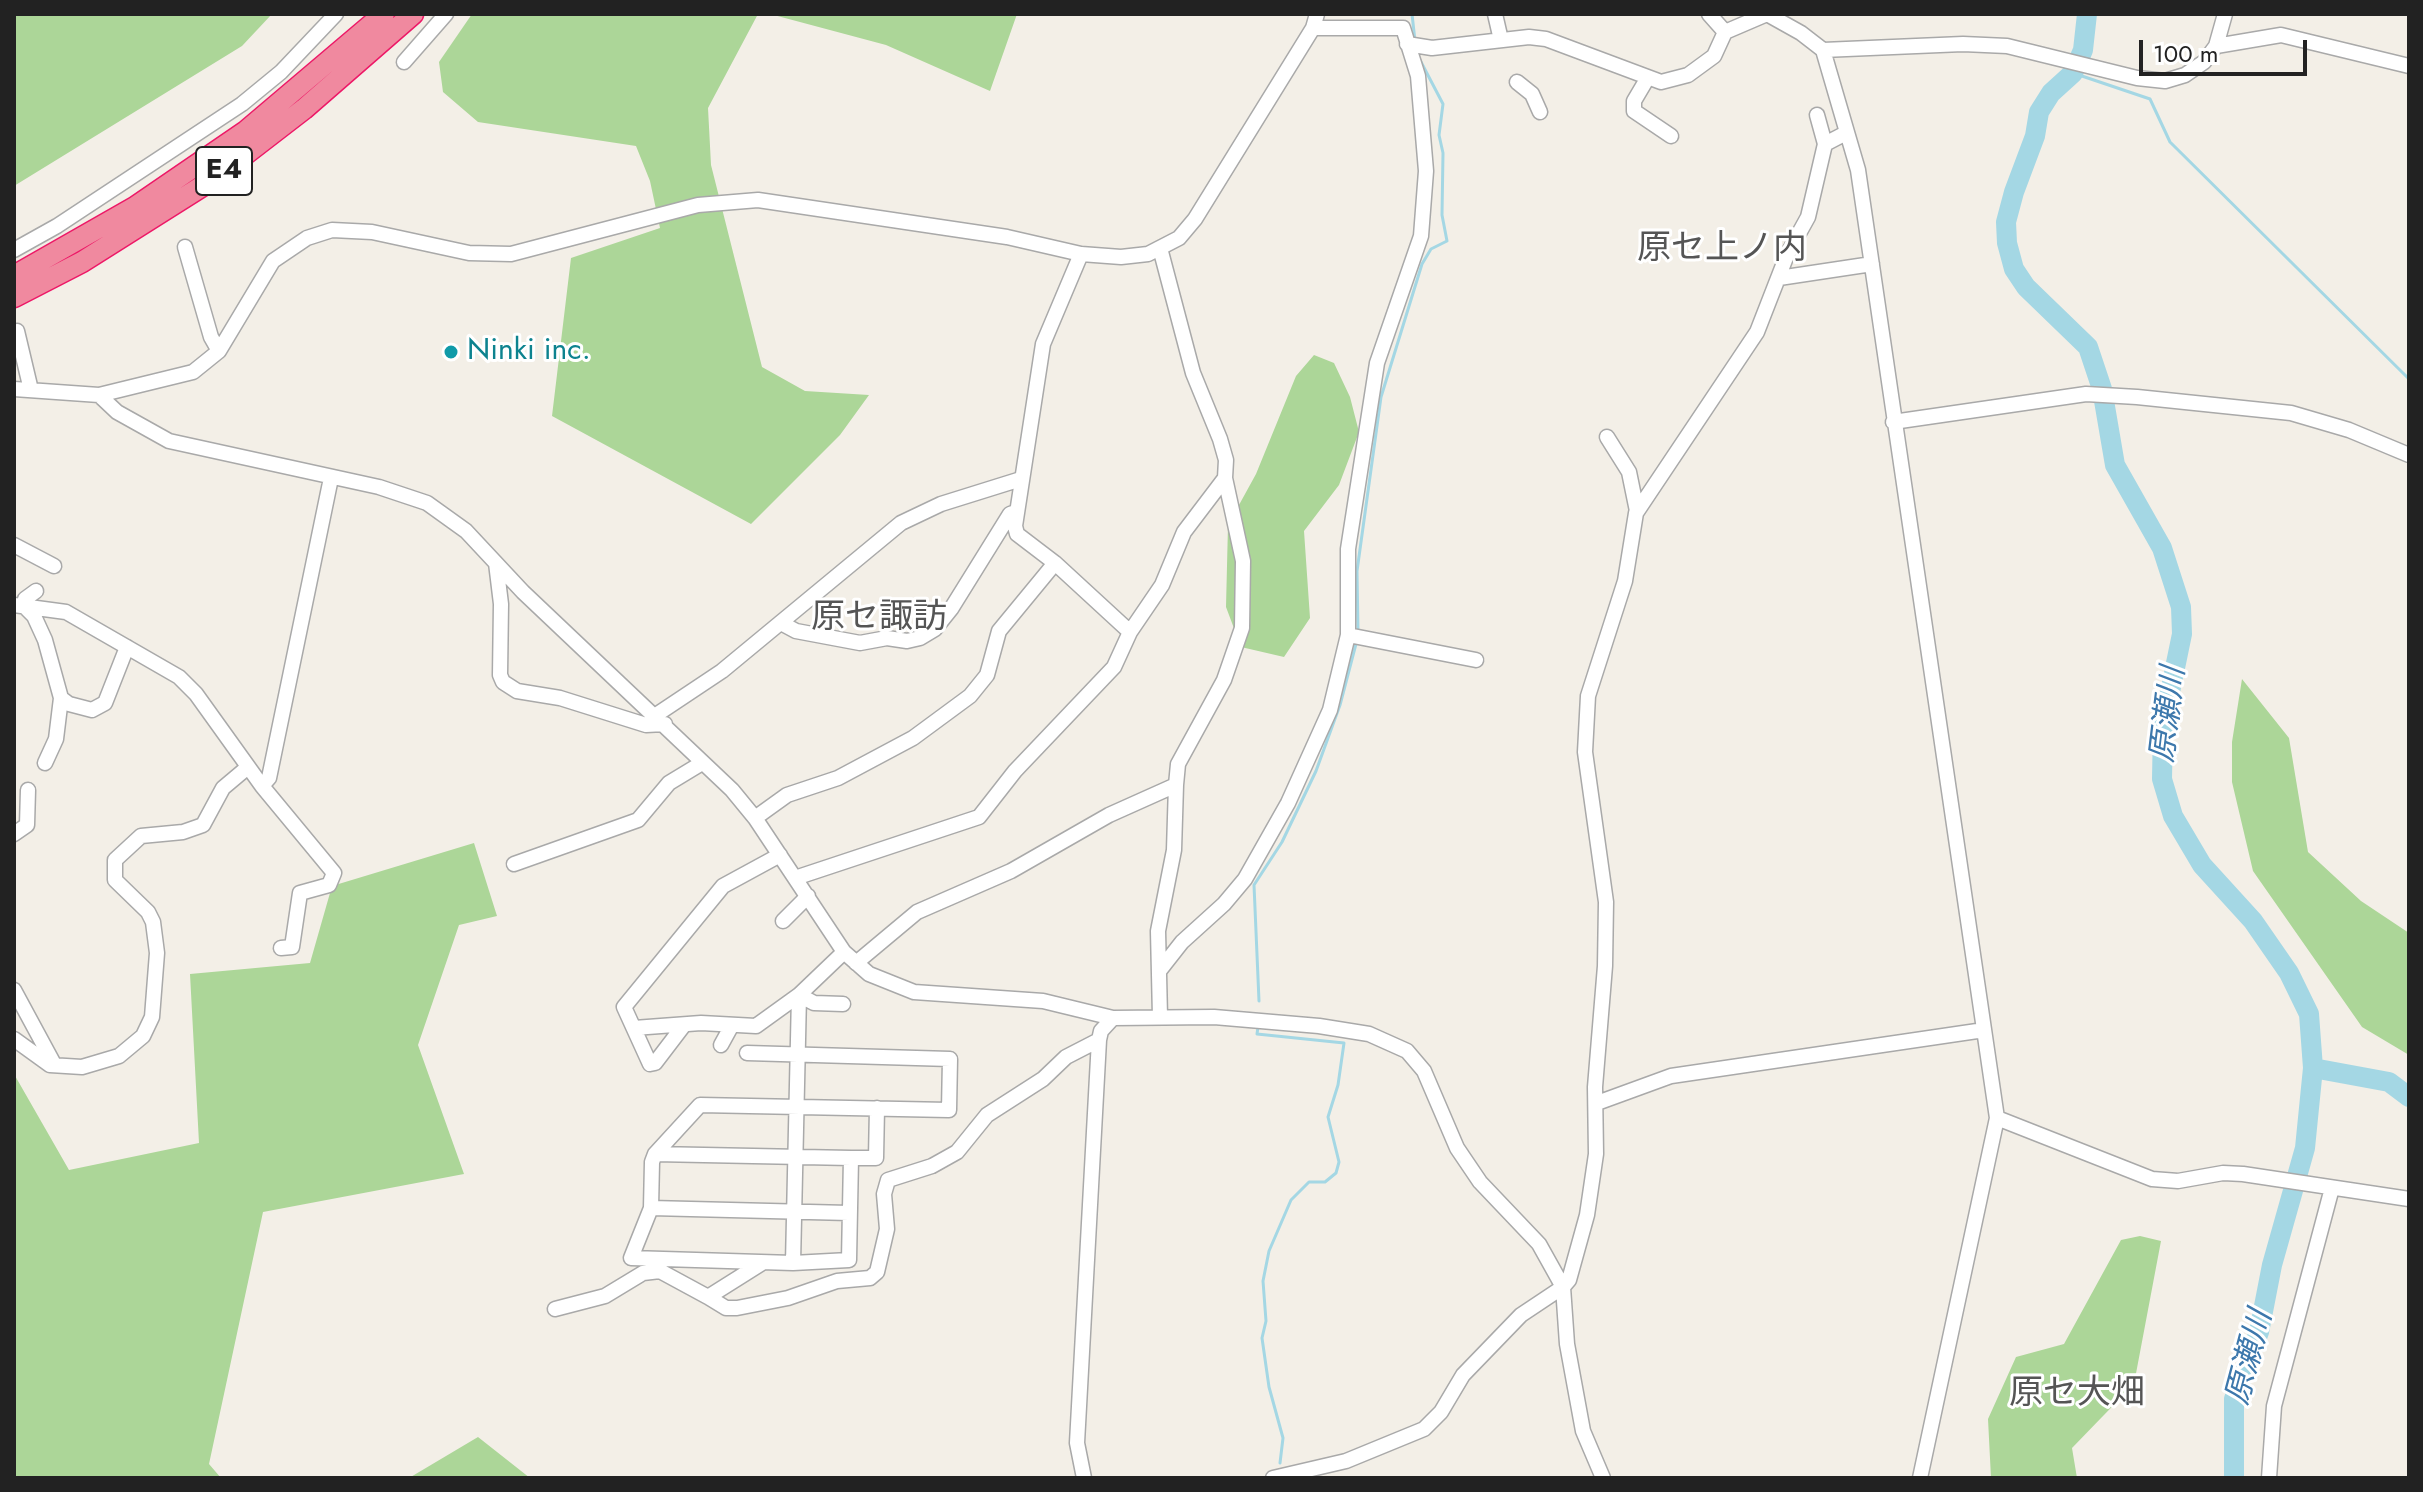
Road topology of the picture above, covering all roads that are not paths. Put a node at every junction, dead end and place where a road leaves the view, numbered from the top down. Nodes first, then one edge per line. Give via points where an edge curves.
1 (336, 14) edge
2 (384, 14) edge
3 (413, 14) edge
4 (446, 14) edge
5 (1495, 14) edge
6 (1709, 14) edge
7 (1767, 14) edge
8 (2225, 14) edge
9 (1315, 21) edge
10 (1725, 32) junction
11 (1501, 40) junction
12 (1407, 44) junction
13 (2216, 46) junction
14 (1823, 50) junction
15 (404, 62) dead end
16 (2409, 66) edge
17 (1647, 79) junction
18 (1517, 82) dead end
19 (1540, 112) dead end
20 (1817, 115) dead end
21 (1846, 133) junction
22 (1671, 136) dead end
23 (1825, 144) junction
24 (185, 247) dead end
25 (1160, 248) junction
26 (14, 250) edge
27 (1081, 254) junction
28 (1872, 264) junction
29 (14, 276) edge
30 (1779, 278) junction
31 (14, 297) edge
32 (17, 331) dead end
33 (219, 351) junction
34 (14, 389) edge
35 (31, 390) junction
36 (99, 395) junction
37 (1893, 422) junction
38 (1607, 437) dead end
39 (2409, 455) edge
40 (331, 478) junction
41 (1225, 478) junction
42 (1021, 479) junction
43 (1016, 512) junction
44 (1637, 512) junction
45 (14, 545) edge
46 (496, 563) junction
47 (1055, 563) junction
48 (54, 566) dead end
49 (36, 591) dead end
50 (19, 605) edge
51 (781, 623) junction
52 (1130, 632) junction
53 (1355, 636) junction
54 (45, 640) junction
55 (127, 647) junction
56 (61, 656) dead end
57 (1476, 660) dead end
58 (61, 698) junction
59 (660, 720) junction
60 (45, 763) dead end
61 (702, 763) junction
62 (248, 767) junction
63 (1176, 785) junction
64 (262, 786) junction
65 (28, 790) dead end
66 (755, 818) junction
67 (14, 834) edge
68 (780, 855) junction
69 (514, 864) dead end
70 (795, 878) junction
71 (808, 896) junction
72 (783, 921) dead end
73 (281, 948) dead end
74 (844, 952) junction
75 (856, 963) junction
76 (1160, 970) junction
77 (14, 990) edge
78 (799, 995) junction
79 (843, 1004) dead end
80 (1160, 1017) junction
81 (1113, 1018) junction
82 (684, 1025) junction
83 (732, 1025) junction
84 (634, 1028) junction
85 (1984, 1030) junction
86 (14, 1039) edge
87 (1099, 1040) junction
88 (721, 1045) dead end
89 (747, 1053) dead end
90 (798, 1053) junction
91 (55, 1065) junction
92 (1597, 1103) junction
93 (797, 1106) junction
94 (877, 1108) junction
95 (1997, 1118) junction
96 (655, 1154) junction
97 (794, 1158) junction
98 (851, 1158) junction
99 (2330, 1187) junction
100 (2409, 1199) edge
101 (651, 1208) junction
102 (793, 1212) junction
103 (849, 1213) junction
104 (763, 1263) junction
105 (793, 1263) junction
106 (1563, 1287) junction
107 (708, 1297) junction
108 (555, 1309) dead end
109 (1084, 1478) edge
110 (1273, 1478) edge
111 (1603, 1478) edge
112 (1920, 1478) edge
113 (2269, 1478) edge

1 - 26 street via 242,104
2 - 29 highway, E4 via 246,131 135,207
3 - 31 highway, E4 via 212,180 82,262
4 - 15 street
5 - 11 street
6 - 10 street
7 - 10 street
7 - 14 street
8 - 13 street
9 - 12 street via 1403,28
9 - 25 street via 1195,219 1179,238
10 - 17 street via 1714,56 1688,75 1661,82
11 - 12 street via 1432,48
11 - 17 street via 1546,39
12 - 53 street via 1418,76 1425,211 1377,363 1348,549
13 - 14 street via 2204,62 2175,79 2160,81 2007,46
13 - 16 street via 2281,35
14 - 21 street
17 - 22 street via 1634,111
18 - 19 street via 1532,94
20 - 23 street
21 - 23 street
21 - 28 street via 1858,170
23 - 30 street via 1808,217
24 - 33 street
25 - 27 street via 1121,257
25 - 41 street via 1193,373 1220,439
27 - 33 street via 1007,237 758,200 698,205 511,254 469,253 372,232 332,230 307,238 273,261
27 - 42 street via 1046,330
28 - 30 street
28 - 37 street
30 - 44 street via 1757,332
32 - 35 street
33 - 36 street via 193,372
34 - 35 street
35 - 36 street
36 - 40 street via 117,412 169,441
37 - 39 street via 2086,394 2137,397 2291,413
37 - 85 street
38 - 44 street via 1629,472
40 - 46 street via 427,503 466,531
40 - 64 street via 269,778
41 - 52 street via 1184,532 1162,585
41 - 63 street via 1243,561 1242,628 1224,680 1178,764
42 - 43 street
42 - 51 street via 941,504 901,523
43 - 47 street via 1017,534
43 - 51 street via 951,609 920,638 860,643 796,631
44 - 92 street via 1625,581 1585,716 1606,902
45 - 48 street
46 - 59 street
46 - 59 street via 503,682 517,691 560,698 646,725
47 - 52 street
47 - 66 street via 999,631 987,675 970,696 913,738 838,778 787,795
49 - 50 street
50 - 54 street via 34,616
50 - 55 street via 66,612
51 - 59 street
52 - 70 street via 1114,667 1015,771 979,817
53 - 57 street
53 - 76 street via 1330,710 1267,844 1224,904
54 - 56 street
54 - 58 street
55 - 58 street via 98,709 86,710
55 - 62 street via 179,677
58 - 60 street via 56,739
59 - 61 street
61 - 66 street
61 - 69 street via 669,783 638,820
62 - 64 street
62 - 91 street via 223,788 203,825 141,836 115,860 115,880 153,922 157,953 152,1017 143,1036 119,1056 82,1067
63 - 75 street via 1109,815 1011,871 917,912
63 - 76 street via 1174,850 1158,931
64 - 73 street via 334,873 329,885 300,893 292,947
65 - 67 street via 27,825
66 - 68 street
68 - 70 street
68 - 84 street via 723,886 624,1007
70 - 71 street
71 - 72 street
71 - 74 street
74 - 75 street
74 - 78 street
75 - 81 street via 882,981 914,992 1043,1001
76 - 80 street
77 - 91 street
78 - 79 street via 814,1003
78 - 83 street via 756,1026
78 - 90 street
80 - 81 street
80 - 106 street via 1276,1020 1369,1034 1407,1051 1424,1071 1457,1148 1480,1182 1539,1244
81 - 87 street
82 - 83 street
82 - 84 street
82 - 84 street via 650,1064
83 - 88 street
85 - 92 street via 1671,1076
85 - 95 street
86 - 91 street
87 - 107 street via 1066,1057 1043,1079 987,1115 949,1157 888,1180 887,1229 877,1272 870,1278 837,1281 737,1308
87 - 109 street via 1077,1443
89 - 90 street
90 - 93 street
90 - 94 street via 950,1059 949,1110
92 - 106 street via 1587,1215 1573,1270
93 - 94 street
93 - 96 street via 700,1105
93 - 97 street
94 - 98 street via 876,1158
95 - 99 street via 2152,1179 2178,1181 2223,1173
95 - 112 street
96 - 97 street
96 - 101 street
97 - 98 street
97 - 102 street
98 - 103 street
99 - 100 street
99 - 113 street via 2274,1406
101 - 102 street
101 - 104 street via 631,1258
102 - 103 street
102 - 105 street
103 - 105 street via 849,1260
104 - 105 street
104 - 107 street
106 - 110 street via 1521,1315 1463,1375 1424,1429 1346,1461
106 - 111 street via 1581,1421
107 - 108 street via 660,1271 643,1273 605,1296

